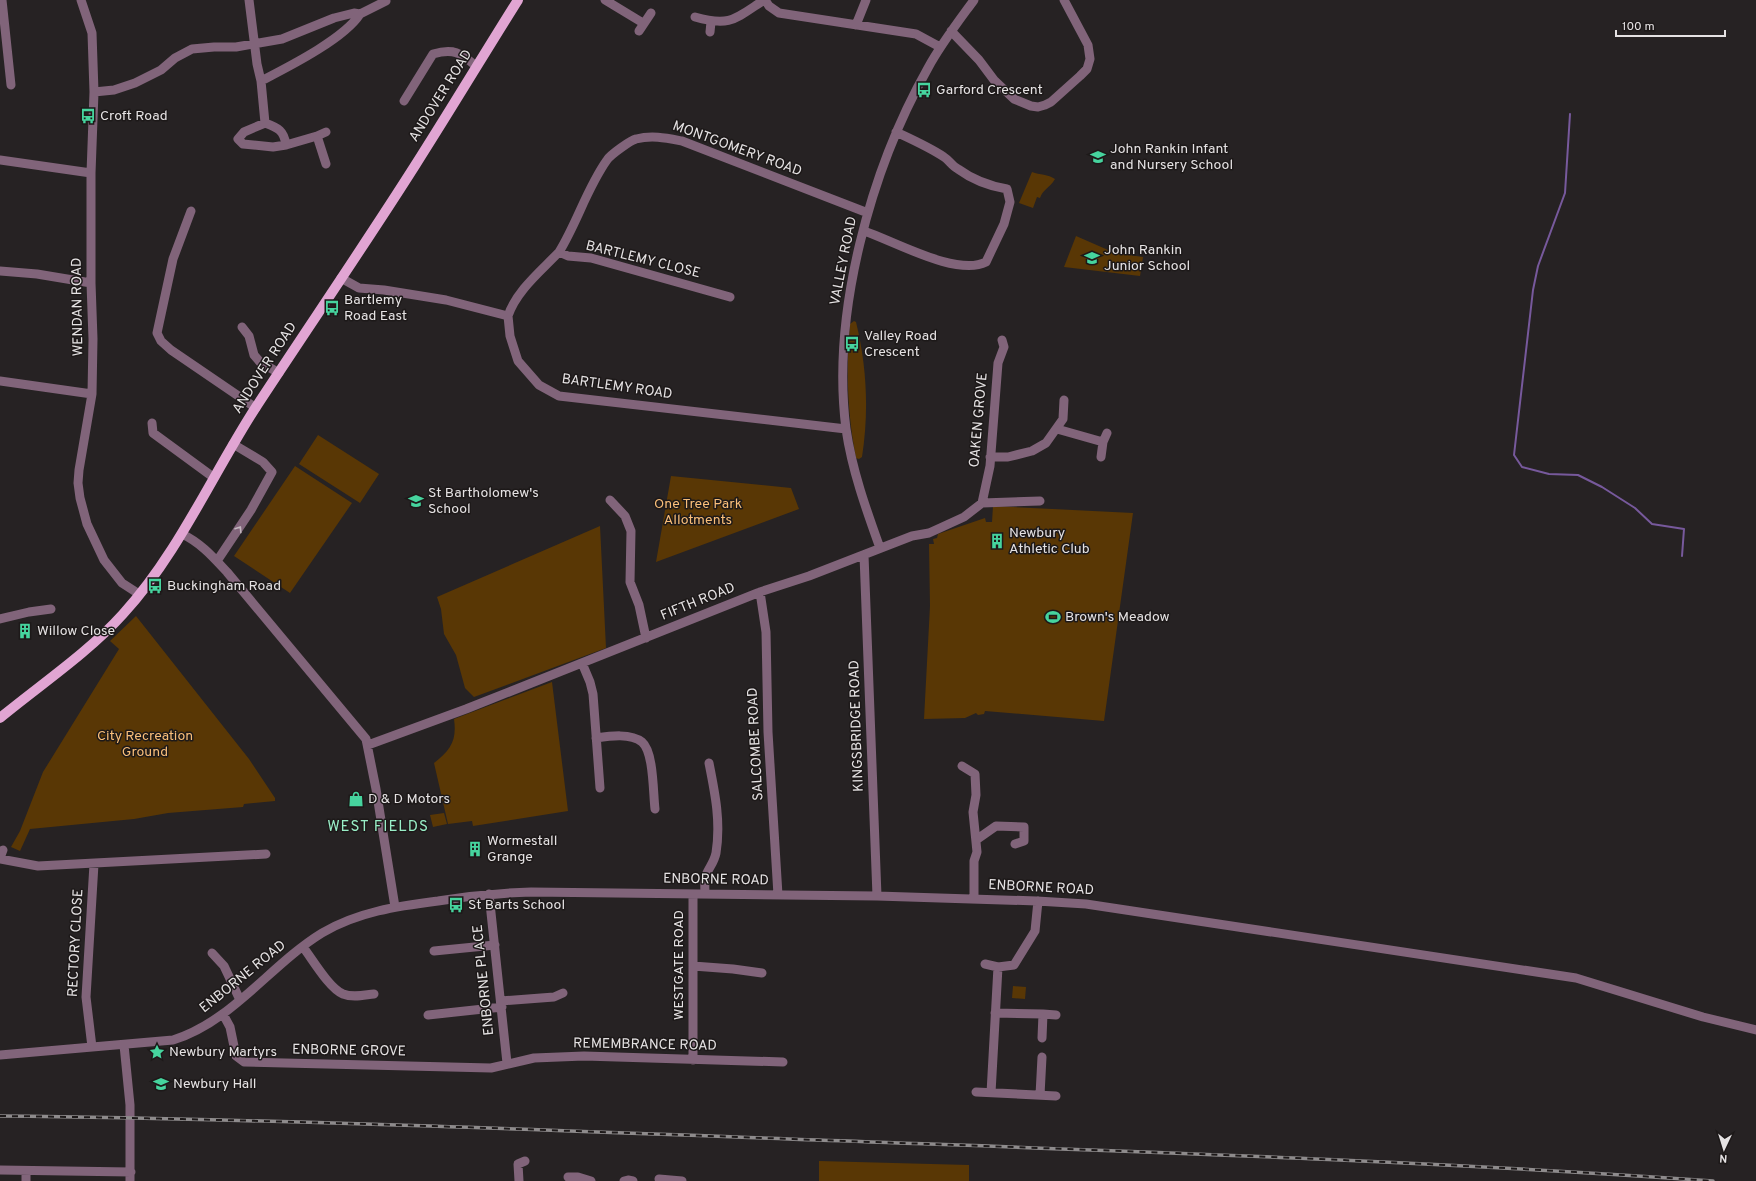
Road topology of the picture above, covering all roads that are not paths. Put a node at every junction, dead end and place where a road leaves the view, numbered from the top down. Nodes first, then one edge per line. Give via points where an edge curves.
1 (2, 0) edge
2 (81, 0) edge
3 (249, 0) edge
4 (518, 0) edge
5 (605, 0) edge
6 (764, 0) edge
7 (866, 0) edge
8 (974, 0) edge
9 (1064, 0) edge
10 (386, 2) dead end
11 (651, 13) dead end
12 (360, 14) junction
13 (695, 17) dead end
14 (711, 22) junction
15 (856, 24) junction
16 (951, 31) junction
17 (710, 32) dead end
18 (254, 45) junction
19 (940, 47) junction
20 (476, 66) junction
21 (261, 81) junction
22 (11, 85) dead end
23 (94, 92) junction
24 (404, 101) dead end
25 (265, 123) junction
26 (326, 132) dead end
27 (896, 132) junction
28 (317, 136) junction
29 (286, 145) junction
30 (0, 160) edge
31 (326, 164) dead end
32 (91, 173) junction
33 (191, 211) dead end
34 (868, 213) junction
35 (864, 231) junction
36 (559, 252) junction
37 (0, 271) edge
38 (341, 278) junction
39 (91, 283) junction
40 (730, 297) dead end
41 (508, 316) junction
42 (242, 327) dead end
43 (1002, 340) dead end
44 (278, 373) junction
45 (0, 381) edge
46 (92, 394) junction
47 (1064, 400) dead end
48 (256, 408) junction
49 (152, 423) dead end
50 (846, 429) junction
51 (1057, 429) junction
52 (143, 432) dead end
53 (153, 432) junction
54 (234, 444) junction
55 (990, 457) junction
56 (1101, 457) dead end
57 (214, 477) junction
58 (610, 500) dead end
59 (1040, 501) dead end
60 (626, 502) dead end
61 (982, 503) junction
62 (619, 509) junction
63 (182, 534) junction
64 (880, 548) junction
65 (864, 555) junction
66 (216, 561) junction
67 (760, 592) junction
68 (139, 594) junction
69 (51, 609) dead end
70 (0, 619) edge
71 (646, 638) junction
72 (582, 663) junction
73 (0, 718) edge
74 (596, 738) junction
75 (368, 745) junction
76 (709, 763) dead end
77 (962, 766) dead end
78 (600, 788) dead end
79 (655, 809) dead end
80 (976, 840) junction
81 (1015, 844) dead end
82 (266, 854) dead end
83 (1, 855) edge
84 (94, 864) junction
85 (489, 894) junction
86 (694, 894) junction
87 (705, 894) junction
88 (778, 895) junction
89 (877, 896) junction
90 (974, 898) junction
91 (1038, 901) junction
92 (395, 907) junction
93 (494, 945) junction
94 (303, 947) junction
95 (434, 951) dead end
96 (212, 952) dead end
97 (985, 964) dead end
98 (693, 966) junction
99 (998, 967) junction
100 (762, 973) dead end
101 (563, 993) dead end
102 (374, 994) dead end
103 (240, 1000) junction
104 (502, 1004) junction
105 (995, 1013) junction
106 (223, 1014) junction
107 (1043, 1014) junction
108 (428, 1015) dead end
109 (1056, 1015) dead end
110 (1756, 1030) edge
111 (1042, 1038) dead end
112 (124, 1045) junction
113 (88, 1048) junction
114 (0, 1056) edge
115 (1042, 1057) dead end
116 (693, 1060) junction
117 (783, 1062) dead end
118 (507, 1063) junction
119 (976, 1092) dead end
120 (991, 1093) junction
121 (1040, 1095) junction
122 (1056, 1096) dead end
123 (525, 1161) dead end
124 (0, 1170) edge
125 (26, 1171) junction
126 (130, 1176) edge
127 (568, 1177) dead end
128 (660, 1179) dead end
129 (26, 1181) edge
130 (519, 1181) edge
131 (591, 1181) edge
132 (624, 1181) edge
133 (632, 1181) edge
134 (682, 1181) edge

1 - 22 street
2 - 23 street, WENDAN ROAD via 92,33
3 - 18 street
4 - 20 main road, ANDOVER ROAD
5 - 11 street via 641,27
6 - 14 street via 731,21
6 - 15 street via 779,13
7 - 15 street
8 - 16 street, VALLEY ROAD
9 - 16 street via 1088,45 1090,59 1080,76 1051,102 1038,107 1014,99
10 - 12 street
12 - 18 street via 334,18 282,39
12 - 21 street via 356,21 322,46
13 - 14 street
14 - 17 street
15 - 19 street via 916,34
16 - 19 street, VALLEY ROAD
18 - 21 street
18 - 23 street via 192,49 175,58 161,70 135,83 114,90
19 - 27 street, VALLEY ROAD
20 - 24 street via 462,55 447,50 433,54
20 - 38 main road, ANDOVER ROAD
21 - 25 street
23 - 32 street, WENDAN ROAD
25 - 29 street via 277,128 284,135
25 - 29 street via 244,132 238,139 243,144 273,147
26 - 28 street
27 - 34 street, VALLEY ROAD
27 - 35 street via 946,158 956,169 975,180 992,187 1007,189 1010,202 1004,224 986,262 967,266 929,257
28 - 29 street
28 - 31 street
30 - 32 street
32 - 39 street, WENDAN ROAD
33 - 48 street via 173,259 157,333 161,342 170,350
34 - 35 street, VALLEY ROAD
34 - 36 street, MONTGOMERY ROAD via 682,141 659,136 635,139 607,158
35 - 50 street, VALLEY ROAD via 852,284 845,337 843,387
36 - 40 street, BARTLEMY CLOSE via 568,256 591,258
36 - 41 street via 520,295
37 - 39 street
38 - 41 street via 359,288 446,300
38 - 44 main road, ANDOVER ROAD
39 - 46 street, WENDAN ROAD
41 - 50 street, BARTLEMY ROAD via 510,336 518,361 539,385 559,396
42 - 44 street via 249,336 254,356
43 - 55 street, OAKEN GROVE via 1004,347 998,363
44 - 48 main road, ANDOVER ROAD
45 - 46 street
46 - 68 street, WENDAN ROAD via 79,470 80,498 87,524 104,560 122,583
47 - 51 street via 1063,419
48 - 54 main road, ANDOVER ROAD
49 - 53 street
50 - 64 street, VALLEY ROAD via 858,483
51 - 55 street via 1046,443 1032,451 1008,457
51 - 56 street via 1105,437
52 - 53 street
53 - 57 street
54 - 57 main road, ANDOVER ROAD
66 -> 54 street via 251,510 272,472 263,462
55 - 61 street, OAKEN GROVE
57 - 63 main road, ANDOVER ROAD
58 - 62 street
59 - 61 street
60 - 62 street
61 - 64 street, FIFTH ROAD via 964,517 929,533 912,536
62 - 71 street via 626,516 631,531 630,582 639,605
63 - 66 street via 195,540
63 - 68 main road, ANDOVER ROAD
64 - 65 street, FIFTH ROAD
65 - 67 street, FIFTH ROAD
65 - 89 street, KINGSBRIDGE ROAD
66 - 75 street via 357,727
67 - 71 street, FIFTH ROAD
67 - 88 street, SALCOMBE ROAD via 766,632 768,732
68 - 73 main road, ANDOVER ROAD via 106,631
69 - 70 street
71 - 72 street, FIFTH ROAD
72 - 74 street via 593,694
72 - 75 street, FIFTH ROAD
74 - 78 street
74 - 79 street via 630,737 643,742 651,766
75 - 92 street
76 - 87 street via 717,803 718,829 716,853 706,875
77 - 80 street via 975,774 976,795 973,812
80 - 81 street via 996,826 1024,827 1024,841
80 - 90 street
82 - 84 street
83 - 84 street via 38,866
84 - 113 street, RECTORY CLOSE via 86,997
85 - 86 street, ENBORNE ROAD
85 - 92 street, ENBORNE ROAD
85 - 93 street, ENBORNE PLACE
86 - 87 street, ENBORNE ROAD
86 - 98 street, WESTGATE ROAD
87 - 88 street, ENBORNE ROAD
88 - 89 street, ENBORNE ROAD
89 - 90 street, ENBORNE ROAD
90 - 91 street, ENBORNE ROAD
91 - 99 street via 1037,920 1031,940 1014,965
91 - 110 street, ENBORNE ROAD via 1139,911 1576,978
92 - 94 street, ENBORNE ROAD via 347,920
93 - 95 street
93 - 104 street, ENBORNE PLACE
94 - 102 street, ENBORNE ROAD via 336,990 349,995 363,991
94 - 103 street, ENBORNE ROAD
96 - 103 street via 224,966
97 - 99 street
98 - 100 street
98 - 116 street, WESTGATE ROAD
99 - 105 street
101 - 104 street via 554,997
103 - 106 street, ENBORNE ROAD
104 - 108 street
104 - 118 street, ENBORNE PLACE
105 - 107 street
105 - 120 street
106 - 112 street, ENBORNE ROAD via 195,1032 173,1040
106 - 118 street, ENBORNE GROVE via 230,1027 236,1056 244,1062 491,1068
107 - 109 street
107 - 111 street
112 - 113 street, ENBORNE ROAD
112 - 126 street via 130,1105
113 - 114 street, ENBORNE ROAD
115 - 121 street
116 - 117 street, REMEMBRANCE ROAD
116 - 118 street, REMEMBRANCE ROAD via 584,1056 534,1058
119 - 120 street
120 - 121 street
121 - 122 street
123 - 130 street via 518,1164
124 - 125 street
125 - 126 street
125 - 129 street
127 - 131 street
128 - 134 street
132 - 133 street

